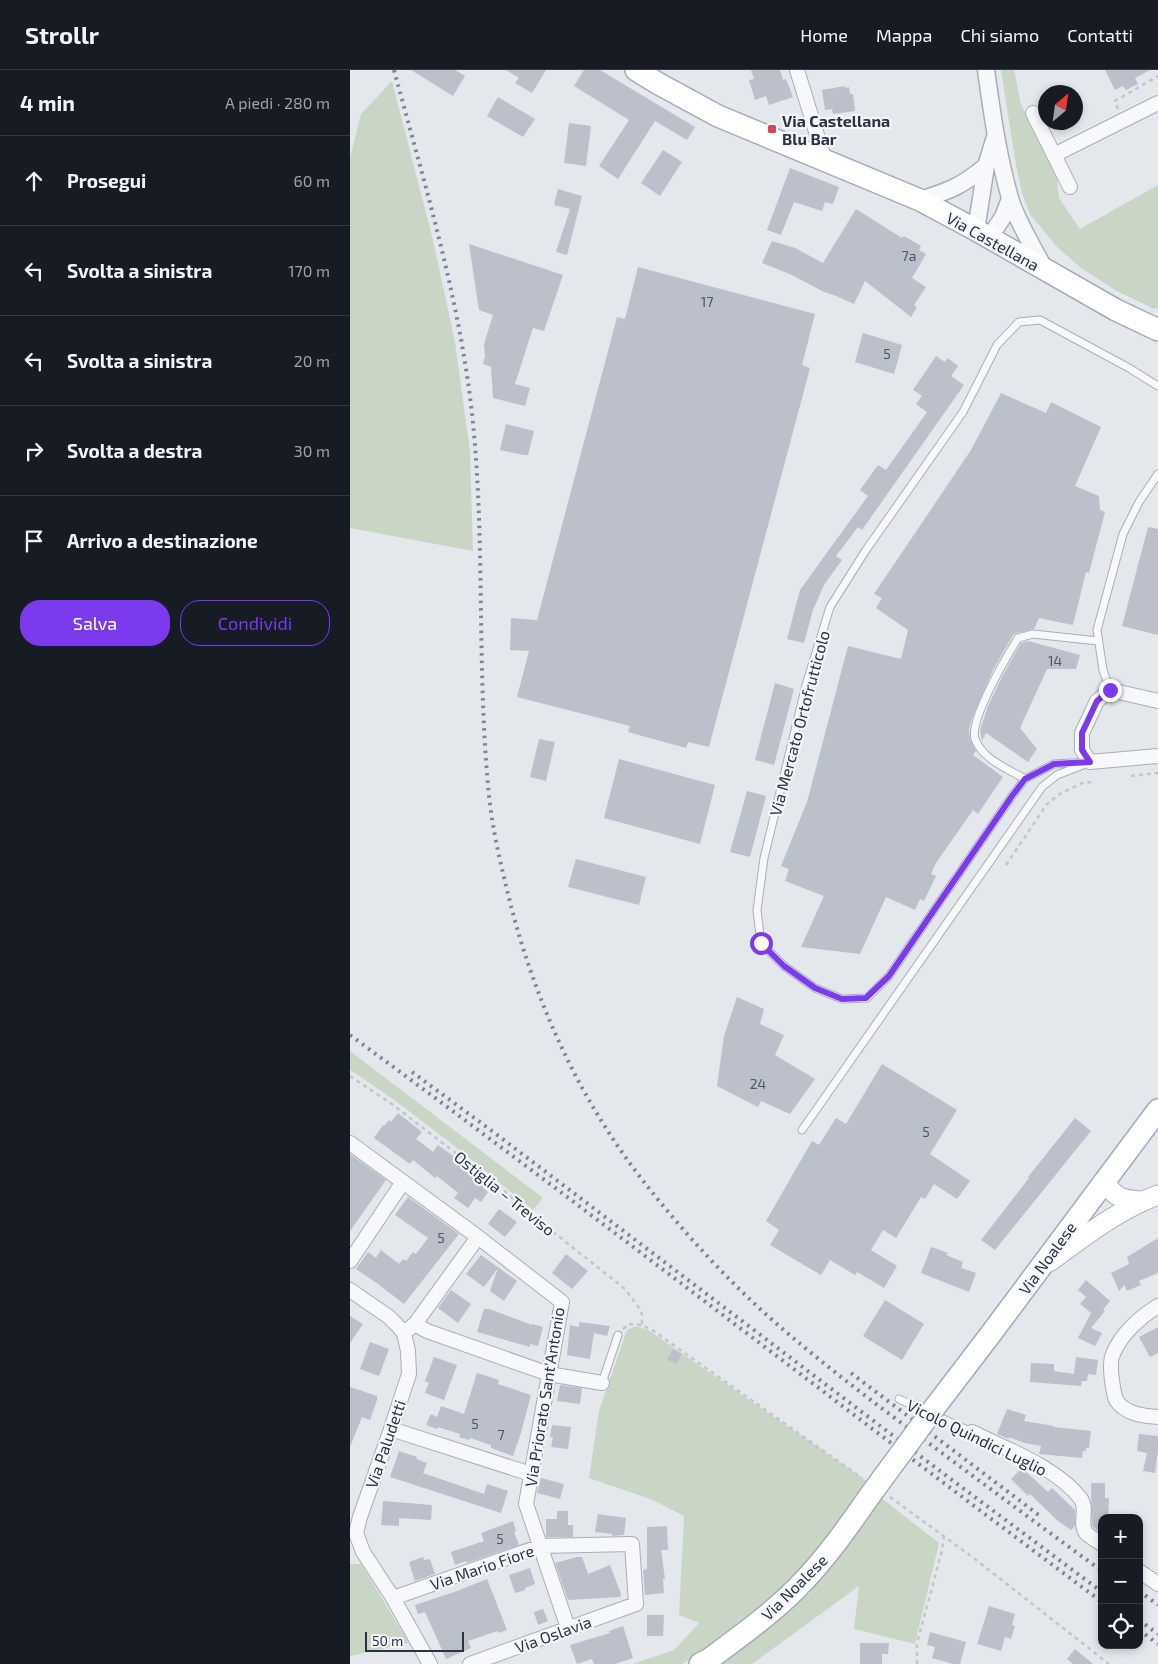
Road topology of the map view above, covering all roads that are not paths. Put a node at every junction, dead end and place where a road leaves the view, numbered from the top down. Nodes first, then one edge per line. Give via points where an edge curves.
1 (636, 70) edge
2 (797, 70) edge
3 (986, 70) edge
4 (1158, 103) edge
5 (1033, 113) dead end
6 (995, 135) junction
7 (1054, 155) junction
8 (825, 161) junction
9 (986, 166) junction
10 (1070, 187) dead end
11 (1010, 199) junction
12 (920, 200) junction
13 (983, 234) junction
14 (1045, 270) junction
15 (1158, 330) edge
16 (1158, 386) edge
17 (1158, 474) edge
18 (1150, 486) junction
19 (1158, 488) edge
20 (1098, 641) junction
21 (1110, 690) junction
22 (1158, 701) edge
23 (1158, 756) edge
24 (1090, 762) junction
25 (1025, 779) junction
26 (1158, 1110) edge
27 (802, 1130) dead end
28 (350, 1142) edge
29 (1104, 1181) junction
30 (403, 1182) junction
31 (1150, 1198) edge
32 (478, 1237) junction
33 (350, 1261) edge
34 (1040, 1268) junction
35 (350, 1290) edge
36 (1158, 1306) edge
37 (416, 1324) junction
38 (404, 1333) junction
39 (618, 1335) road end
40 (549, 1374) junction
41 (602, 1383) joint
42 (898, 1399) dead end
43 (1158, 1417) edge
44 (391, 1429) junction
45 (972, 1432) joint
46 (531, 1474) junction
47 (1098, 1541) edge
48 (541, 1546) junction
49 (1143, 1574) edge
50 (1158, 1584) edge
51 (393, 1598) junction
52 (636, 1604) joint
53 (568, 1628) junction
54 (430, 1664) edge
55 (470, 1664) edge
56 (700, 1664) edge

1 - 8 main road, Via Castellana via 718,116
2 - 8 street
3 - 6 street
4 - 7 street
5 - 7 street
6 - 9 street
6 - 11 street
7 - 10 street
8 - 12 main road, Via Castellana
9 - 12 street via 951,190
9 - 13 street
11 - 13 street via 1004,217
11 - 14 street
12 - 13 main road, Via Castellana
13 - 14 main road, Via Castellana
14 - 15 main road, Via Castellana
16 - 25 lane, Via Mercato Ortofrutticolo via 1040,320 1019,322 997,345 963,412 830,607 806,685 764,858 756,910 761,943 784,966 815,988 842,999 866,998 889,976
17 - 18 lane
18 - 19 lane
18 - 20 lane via 1123,534 1097,630
20 - 21 lane
20 - 25 lane via 1033,634 1018,638 1001,666 975,722 975,738 988,758
21 - 22 street
21 - 24 street via 1097,701 1082,733 1082,750
23 - 24 street, Via Mercato Ortofrutticolo
24 - 25 lane, Via Mercato Ortofrutticolo via 1054,764
24 - 27 lane via 1057,775 1042,786
26 - 29 main road, Via Noalese
28 - 30 street, Via Priorato Sant'Antonio
29 - 31 main road via 1118,1197 1127,1200
29 - 34 main road, Via Noalese
30 - 32 street, Via Priorato Sant'Antonio
30 - 33 street
31 - 34 main road via 1106,1220
32 - 37 street
32 - 40 street, Via Priorato Sant'Antonio via 562,1302
34 - 56 main road, Via Noalese, bridge via 836,1544 798,1587 758,1624
35 - 38 street via 389,1317
36 - 43 street via 1124,1335 1112,1355 1111,1376 1116,1400 1127,1410
37 - 38 street
37 - 40 street via 427,1331
38 - 44 street, Via Paludetti via 409,1374
39 - 41 lane
40 - 41 street
40 - 46 street, Via Priorato Sant'Antonio
42 - 45 lane, Vicolo Quindici Luglio
44 - 46 street
44 - 51 street, Via Paludetti via 356,1533 363,1552
45 - 47 street, Vicolo Quindici Luglio via 1059,1477 1083,1502 1084,1530
46 - 48 street, Via Priorato Sant'Antonio via 526,1504
48 - 51 street, Via Mario Fiore
48 - 52 street, Via Mario Fiore via 632,1544
48 - 53 street, Via Priorato Sant'Antonio
49 - 50 street
51 - 54 street, Via Paludetti
52 - 53 street, Via Oslavia
53 - 55 street, Via Oslavia

